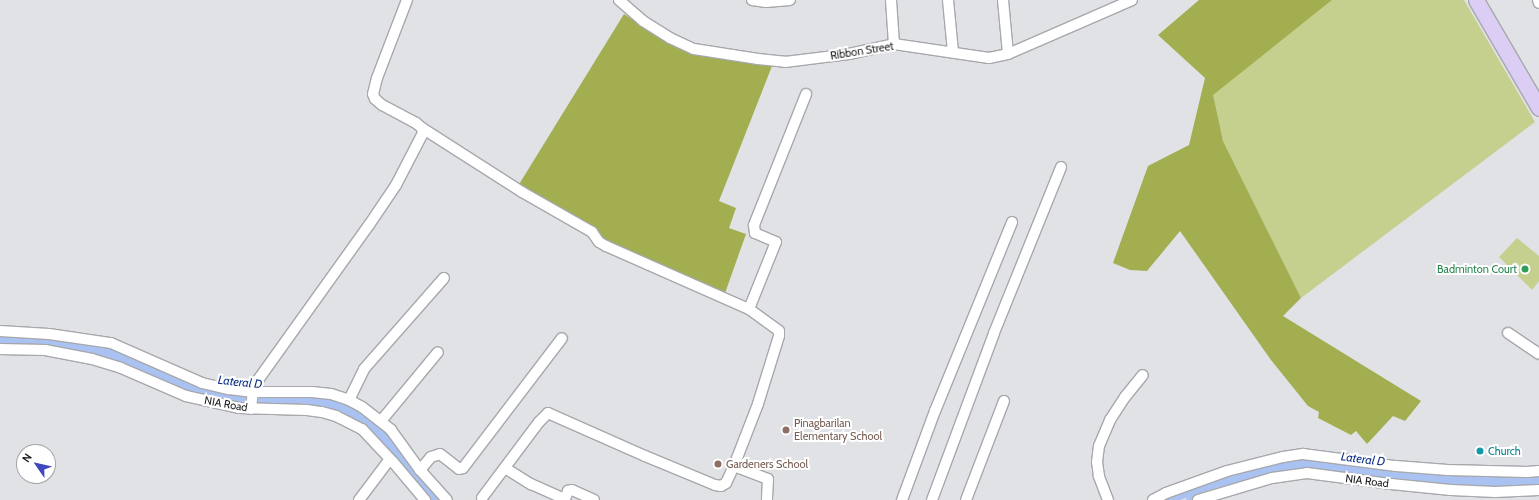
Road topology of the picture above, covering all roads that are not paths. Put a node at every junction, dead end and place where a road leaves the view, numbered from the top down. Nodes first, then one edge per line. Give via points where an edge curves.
1 (407, 0) edge
2 (619, 0) edge
3 (752, 0) edge
4 (790, 0) edge
5 (890, 0) edge
6 (948, 0) edge
7 (1003, 0) edge
8 (1132, 0) edge
9 (1476, 0) edge
10 (1538, 0) edge
11 (1539, 3) edge
12 (894, 44) junction
13 (953, 52) junction
14 (1008, 54) junction
15 (806, 94) dead end
16 (1539, 108) edge
17 (422, 128) junction
18 (1061, 167) dead end
19 (1012, 222) dead end
20 (444, 278) dead end
21 (749, 309) junction
22 (0, 331) edge
23 (1508, 333) dead end
24 (562, 338) dead end
25 (123, 348) junction
26 (0, 349) edge
27 (438, 352) dead end
28 (1539, 354) edge
29 (116, 365) junction
30 (1142, 375) dead end
31 (253, 393) junction
32 (349, 400) junction
33 (1004, 401) dead end
34 (251, 407) junction
35 (381, 421) junction
36 (390, 459) junction
37 (734, 466) junction
38 (505, 468) junction
39 (420, 470) junction
40 (1234, 470) junction
41 (1539, 470) edge
42 (1237, 485) junction
43 (1539, 490) edge
44 (1492, 496) edge
45 (1506, 496) edge
46 (484, 499) edge
47 (359, 500) edge
48 (425, 500) edge
49 (447, 500) edge
50 (594, 500) edge
51 (767, 500) edge
52 (902, 500) edge
53 (932, 500) edge
54 (966, 500) edge
55 (1108, 500) edge
56 (1153, 500) edge
57 (1198, 500) edge

1 - 17 street via 373,94 382,105
2 - 12 street, Ribbon Street via 643,21 670,38 694,48 744,57 785,62 849,54
3 - 4 street
5 - 12 street
6 - 13 street
7 - 14 street
8 - 14 street, Ribbon Street
9 - 16 highway
10 - 11 street
12 - 13 street, Ribbon Street
13 - 14 street, Ribbon Street via 989,58
15 - 21 street via 754,225 755,233 776,242
17 - 21 street via 522,192 592,232 599,242 606,246
17 - 31 street via 423,134 396,185 282,343 258,380
18 - 53 street via 994,333
19 - 52 street via 935,411
20 - 32 street via 364,369
21 - 37 street via 779,331 779,336 758,404
22 - 25 street via 73,336 111,343
23 - 28 street
24 - 39 street via 463,468 459,468 440,454 431,457
25 - 29 street
25 - 31 street via 202,383
26 - 29 street, NIA Road via 45,350
27 - 35 street
29 - 34 street, NIA Road via 186,396 239,408
30 - 55 street via 1110,420 1099,446 1099,476
31 - 32 street via 312,392 331,394
31 - 34 street
32 - 35 street
33 - 54 street
34 - 36 street, NIA Road via 307,410 336,416 362,429
35 - 39 street via 391,430
36 - 47 street
36 - 48 street, NIA Road
37 - 38 street via 726,482 721,486 715,485 548,413
37 - 51 street via 768,479
38 - 46 street
38 - 50 street via 531,484 565,499 568,491 572,490
39 - 49 street
40 - 41 street via 1303,454 1448,470
40 - 42 street
40 - 56 street via 1166,493
42 - 44 street, NIA Road via 1307,473
42 - 57 street, NIA Road
43 - 45 street, NIA Road
44 - 45 street, NIA Road

